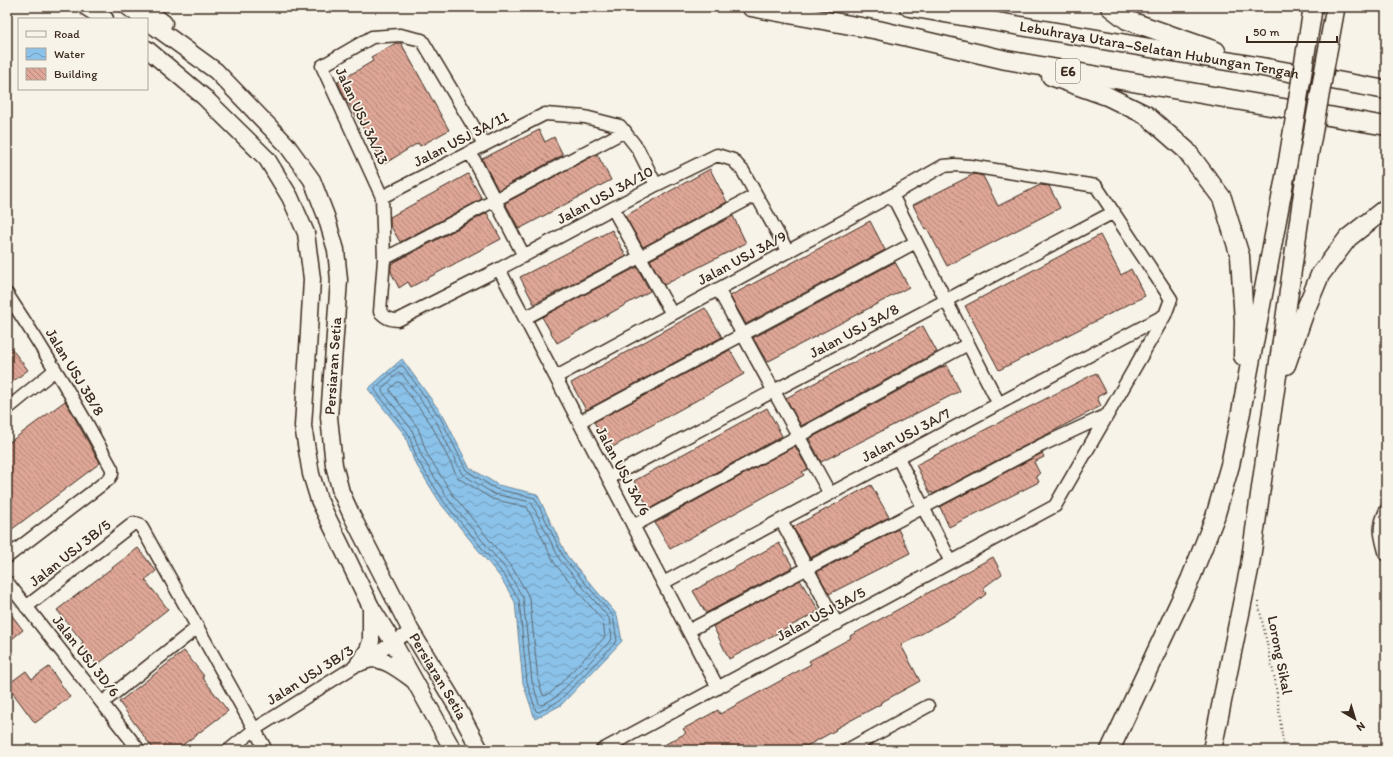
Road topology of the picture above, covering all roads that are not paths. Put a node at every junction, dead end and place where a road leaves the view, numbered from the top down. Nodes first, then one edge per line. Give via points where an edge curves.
1 (86, 7) edge
2 (128, 7) edge
3 (143, 7) edge
4 (751, 7) edge
5 (909, 7) edge
6 (1110, 7) edge
7 (1313, 7) edge
8 (1336, 9) edge
9 (103, 18) edge
10 (143, 18) edge
11 (148, 22) edge
12 (148, 50) edge
13 (1006, 60) junction
14 (1262, 67) junction
15 (216, 72) junction
16 (1386, 90) edge
17 (1386, 126) edge
18 (625, 131) junction
19 (484, 144) junction
20 (470, 152) junction
21 (656, 185) junction
22 (756, 195) junction
23 (892, 196) junction
24 (382, 197) junction
25 (496, 201) junction
26 (1386, 208) edge
27 (613, 209) junction
28 (1114, 212) junction
29 (916, 242) junction
30 (788, 252) junction
31 (524, 256) junction
32 (640, 256) junction
33 (384, 259) junction
34 (499, 269) junction
35 (718, 289) junction
36 (7, 294) edge
37 (946, 300) junction
38 (672, 314) junction
39 (1165, 315) junction
40 (525, 318) junction
41 (743, 335) junction
42 (968, 344) junction
43 (55, 370) junction
44 (556, 377) junction
45 (774, 391) junction
46 (999, 404) junction
47 (7, 409) edge
48 (1241, 412) junction
49 (1107, 415) junction
50 (1271, 418) junction
51 (579, 422) junction
52 (798, 436) junction
53 (898, 458) junction
54 (608, 478) junction
55 (830, 494) junction
56 (923, 507) junction
57 (1386, 510) edge
58 (782, 520) junction
59 (633, 526) junction
60 (1386, 555) edge
61 (7, 557) edge
62 (951, 562) junction
63 (807, 568) junction
64 (7, 582) edge
65 (663, 583) junction
66 (371, 606) junction
67 (26, 607) junction
68 (837, 624) junction
69 (198, 627) junction
70 (411, 631) junction
71 (688, 631) junction
72 (393, 642) junction
73 (359, 663) junction
74 (414, 681) junction
75 (718, 688) junction
76 (102, 703) junction
77 (928, 706) dead end
78 (255, 729) junction
79 (862, 746) edge
80 (139, 750) edge
81 (229, 750) edge
82 (266, 750) edge
83 (453, 750) edge
84 (480, 750) edge
85 (602, 750) edge
86 (847, 750) edge
87 (1110, 750) edge
88 (1212, 750) edge

1 - 9 main road
2 - 10 main road
3 - 15 main road via 187,40
4 - 13 highway, E6 via 878,30
5 - 14 highway, Lebuhraya Utara–Selatan Hubungan Tengah
6 - 14 highway via 1127,20
7 - 48 highway, bridge via 1288,161
8 - 50 highway, bridge via 1306,165
11 - 15 main road, Persiaran Setia
12 - 66 main road, Persiaran Setia via 204,98 267,159 290,197 306,233 312,279 302,426 319,500
13 - 17 highway, E6
13 - 48 highway via 1107,96 1146,115 1186,150 1222,198 1240,256 1244,322
14 - 16 highway, Lebuhraya Utara–Selatan Hubungan Tengah
15 - 70 main road, Persiaran Setia via 286,144 312,180 326,216 336,250 339,280 329,417 334,465 341,492 352,516
18 - 19 street, Jalan USJ 3A/11 via 620,126 585,117 545,114
18 - 21 street, Jalan USJ 3A/11 via 638,149
18 - 25 street
19 - 20 street, Jalan USJ 3A/11
19 - 24 street, Jalan USJ 3A/13 via 422,40 400,36 372,37 322,66
20 - 24 street, Jalan USJ 3A/11
20 - 25 street
21 - 22 street, Jalan USJ 3A/10 via 718,155 732,160 742,170
21 - 27 street, Jalan USJ 3A/10
22 - 30 street, Jalan USJ 3A/10
22 - 32 street
23 - 28 street, Jalan USJ 3A/9 via 943,166 970,166 1096,186
23 - 29 street
23 - 30 street, Jalan USJ 3A/9
24 - 33 street
25 - 31 street
25 - 33 street
26 - 50 highway via 1348,238 1320,275 1300,325
27 - 31 street, Jalan USJ 3A/10
27 - 32 street
28 - 37 street, Jalan USJ 3A/8
28 - 39 street via 1171,299
29 - 37 street
29 - 41 street
30 - 35 street, Jalan USJ 3A/9
31 - 34 street, Jalan USJ 3A/10
32 - 38 street
32 - 40 street
33 - 34 street, Jalan USJ 3A/10 via 380,312 391,320 398,320
34 - 40 street, Jalan USJ 3A/6
35 - 38 street, Jalan USJ 3A/9
35 - 41 street
36 - 43 street, Jalan USJ 3B/8
37 - 42 street
37 - 45 street, Jalan USJ 3A/8
38 - 44 street, Jalan USJ 3A/9
39 - 46 street, Jalan USJ 3A/7
39 - 49 street
40 - 44 street, Jalan USJ 3A/6
41 - 45 street
41 - 51 street
42 - 46 street
42 - 52 street
43 - 47 street
43 - 61 street, Jalan USJ 3B/8 via 86,421 112,469 112,474 109,479
44 - 51 street, Jalan USJ 3A/6
45 - 52 street
45 - 54 street, Jalan USJ 3A/8
46 - 53 street, Jalan USJ 3A/7
48 - 87 highway via 1215,517 1190,580
49 - 56 street via 1042,445
49 - 62 street, Jalan USJ 3A/5 via 1055,506
50 - 88 highway via 1250,565
51 - 54 street, Jalan USJ 3A/6
52 - 55 street
52 - 59 street
53 - 55 street, Jalan USJ 3A/7
53 - 56 street
54 - 59 street, Jalan USJ 3A/6
55 - 58 street, Jalan USJ 3A/7
56 - 62 street
56 - 63 street
57 - 60 street via 1380,530
58 - 63 street
58 - 65 street, Jalan USJ 3A/7
59 - 65 street, Jalan USJ 3A/6
62 - 68 street, Jalan USJ 3A/5
63 - 68 street
63 - 71 street
64 - 67 street, Jalan USJ 3D/6
65 - 71 street, Jalan USJ 3A/6
66 - 72 main road, Persiaran Setia
66 - 73 main road via 371,641
67 - 69 street, Jalan USJ 3B/5 via 134,523 142,528
67 - 76 street, Jalan USJ 3D/6
68 - 75 street, Jalan USJ 3A/5
69 - 76 street
69 - 78 street
70 - 72 street, Jalan USJ 3B/3
70 - 84 main road, Persiaran Setia via 457,706
71 - 75 street, Jalan USJ 3A/6
72 - 73 street, Jalan USJ 3B/3
72 - 74 main road, Persiaran Setia
73 - 74 main road via 370,659 380,660
73 - 78 street, Jalan USJ 3B/3
74 - 83 main road, Persiaran Setia
75 - 85 street, Jalan USJ 3A/5
76 - 80 street, Jalan USJ 3D/6
77 - 79 street
78 - 81 street, Jalan USJ 3B/3
78 - 82 street
79 - 86 street

